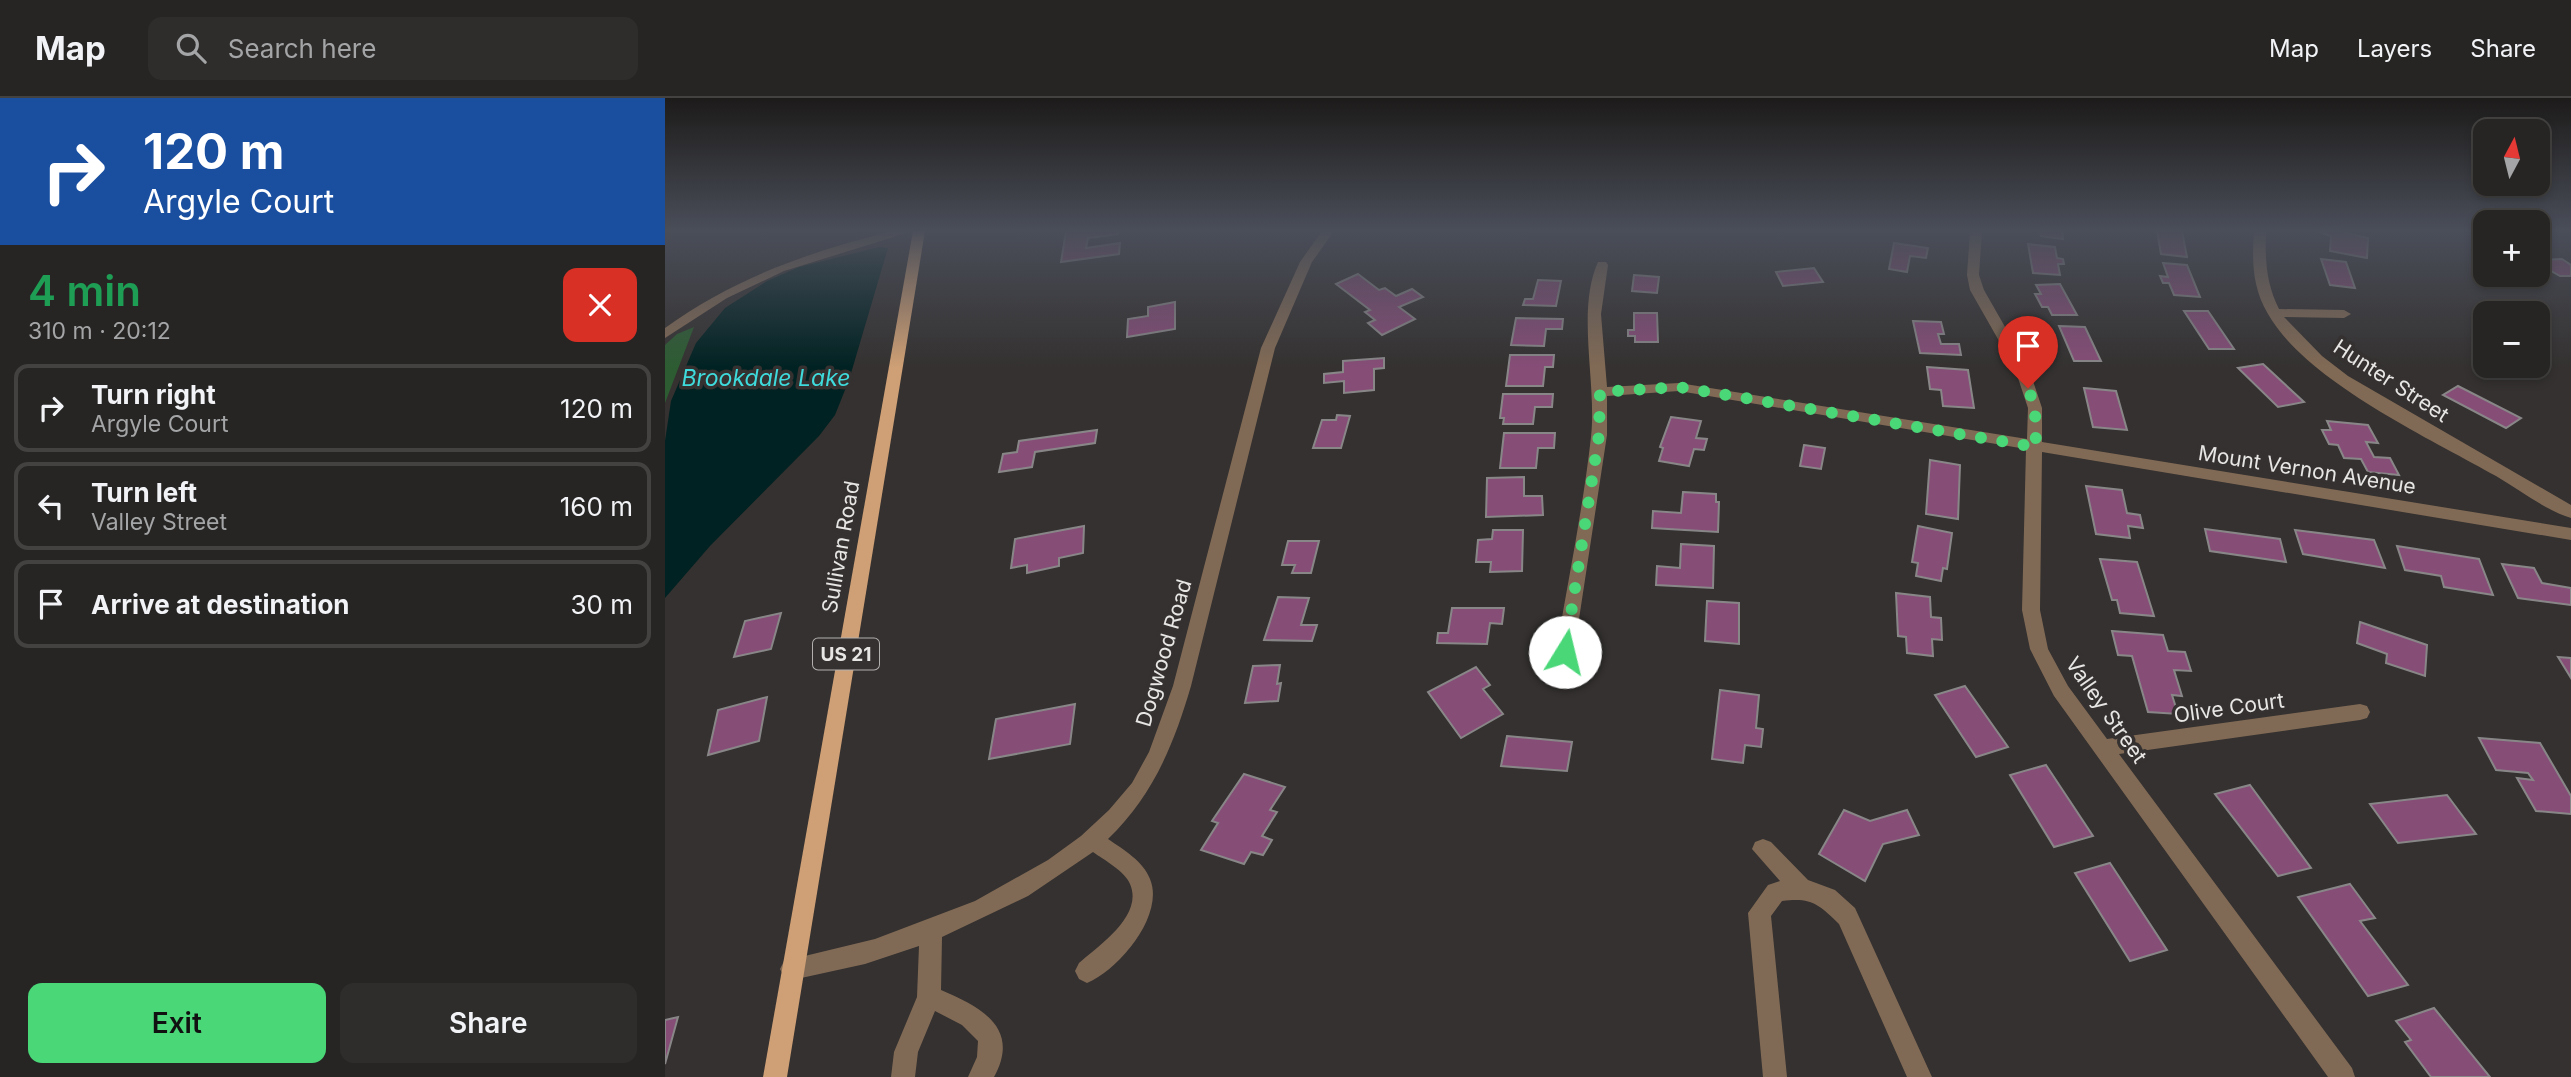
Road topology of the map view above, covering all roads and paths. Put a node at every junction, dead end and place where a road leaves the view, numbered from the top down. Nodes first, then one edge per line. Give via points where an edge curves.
1 (758, 277) edge
2 (911, 277) edge
3 (1300, 277) edge
4 (1600, 277) edge
5 (1973, 277) edge
6 (2261, 277) edge
7 (2275, 313) junction
8 (2344, 314) dead end
9 (665, 334) edge
10 (1600, 392) junction
11 (2036, 447) junction
12 (2571, 512) edge
13 (2571, 534) edge
14 (1565, 652) dead end
15 (2360, 712) dead end
16 (2103, 748) junction
17 (1093, 840) junction
18 (1763, 849) dead end
19 (1801, 888) junction
20 (931, 930) junction
21 (792, 969) junction
22 (1087, 971) dead end
23 (929, 997) junction
24 (775, 1077) edge
25 (903, 1077) edge
26 (980, 1077) edge
27 (1775, 1077) edge
28 (1920, 1077) edge
29 (2343, 1077) edge

1 - 9 street via 690,314
2 - 21 main road, Sullivan Road / US 21
3 - 17 street, Dogwood Road via 1268,348 1166,736 1138,790
4 - 10 street via 1594,314
5 - 11 street, Valley Street via 2022,369 2035,408
6 - 7 street, Hunter Street
7 - 8 street
7 - 12 street, Hunter Street via 2299,343 2335,373
10 - 11 street, Mount Vernon Avenue via 1679,387
10 - 14 street via 1599,435
11 - 13 street, Mount Vernon Avenue
11 - 16 street, Valley Street via 2031,610 2039,649 2061,691
15 - 16 street, Olive Court
16 - 29 street, Valley Street
17 - 20 street, Dogwood Road via 1031,883
17 - 22 street via 1140,883 1141,898 1138,918 1127,935
18 - 19 street
19 - 27 street via 1776,891 1759,913
19 - 28 street via 1827,897 1847,916
20 - 21 street, Dogwood Road via 874,951
20 - 23 street
21 - 24 main road, Sullivan Road / US 21
23 - 25 street via 906,1052
23 - 26 street via 965,1013 992,1039 991,1054

